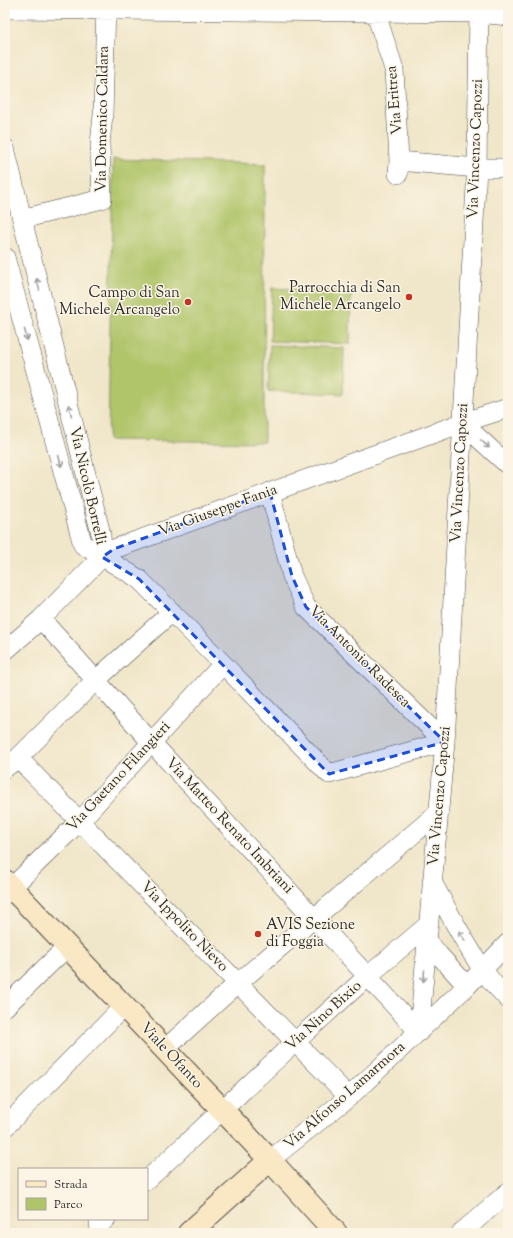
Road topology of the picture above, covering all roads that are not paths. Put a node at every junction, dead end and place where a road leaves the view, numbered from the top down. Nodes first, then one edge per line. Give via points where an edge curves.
1 (105, 7) edge
2 (5, 8) edge
3 (375, 8) edge
4 (479, 9) edge
5 (508, 16) edge
6 (5, 148) edge
7 (477, 168) junction
8 (508, 168) edge
9 (22, 219) junction
10 (5, 257) edge
11 (508, 408) edge
12 (462, 423) junction
13 (508, 465) edge
14 (270, 492) junction
15 (102, 558) junction
16 (172, 612) junction
17 (40, 619) junction
18 (5, 651) edge
19 (223, 664) junction
20 (96, 680) junction
21 (151, 742) junction
22 (445, 742) junction
23 (12, 763) edge
24 (439, 812) junction
25 (80, 821) junction
26 (432, 882) junction
27 (7, 887) edge
28 (314, 918) junction
29 (428, 932) junction
30 (508, 943) edge
31 (68, 946) junction
32 (482, 969) junction
33 (368, 976) junction
34 (238, 983) junction
35 (467, 986) junction
36 (508, 999) edge
37 (124, 1006) junction
38 (5, 1007) edge
39 (419, 1032) junction
40 (295, 1042) junction
41 (165, 1049) junction
42 (349, 1097) junction
43 (221, 1110) junction
44 (5, 1127) edge
45 (270, 1160) junction
46 (148, 1179) edge
47 (508, 1192) edge
48 (189, 1233) edge
49 (336, 1233) edge
50 (461, 1233) edge

1 - 2 street
1 - 3 street
1 - 9 street, Via Domenico Caldara via 100,144 102,199
3 - 4 street
3 - 7 street, Via Eritrea via 394,69 398,168
4 - 5 street
4 - 7 street, Via Vincenzo Capozzi
6 - 9 street, Via Nicolò Borrelli
7 - 8 street
7 - 12 street, Via Vincenzo Capozzi
15 -> 9 street, Via Nicolò Borrelli via 101,534
10 -> 15 street, Via Nicolò Borrelli via 83,545
11 - 12 street, Via Giuseppe Fania
12 -> 13 street
12 - 14 street, Via Giuseppe Fania
12 - 22 street, Via Vincenzo Capozzi
14 - 15 street, Via Giuseppe Fania via 114,549
14 - 22 street, Via Antonio Radesca via 292,576 306,607
15 - 16 street via 139,579
15 - 17 street, Via Giuseppe Fania
16 - 19 street
16 - 20 street
17 - 18 street, Via Giuseppe Fania
17 - 20 street, Via Matteo Renato Imbriani
19 - 21 street, Via Gaetano Filangieri
19 - 22 street via 329,774
20 - 21 street, Via Matteo Renato Imbriani
20 - 23 street
21 - 25 street, Via Gaetano Filangieri
21 - 28 street, Via Matteo Renato Imbriani
22 - 24 street, Via Vincenzo Capozzi
23 - 25 street, Via Ippolito Nievo
24 - 26 street, Via Vincenzo Capozzi
24 - 28 street
25 - 27 street, Via Gaetano Filangieri
25 - 34 street, Via Ippolito Nievo
26 - 29 street, Via Vincenzo Capozzi
32 -> 26 street
27 - 31 main road, Viale Ofanto
28 - 33 street, Via Matteo Renato Imbriani
28 - 34 street
29 - 33 street, Via Nino Bixio
29 - 35 street via 439,955
29 -> 39 street, Via Vincenzo Capozzi
30 - 32 street, Via Alfonso Lamarmora
31 - 37 main road, Viale Ofanto
31 - 38 street
32 - 35 street, Via Alfonso Lamarmora
32 - 36 street
33 - 39 street, Via Matteo Renato Imbriani
33 - 40 street, Via Nino Bixio
34 - 40 street, Via Ippolito Nievo
34 - 41 street
35 - 39 street, Via Alfonso Lamarmora
37 - 41 main road, Viale Ofanto
37 - 44 street
39 - 42 street, Via Alfonso Lamarmora
40 - 42 street, Via Ippolito Nievo
40 - 43 street, Via Nino Bixio
41 - 43 main road, Viale Ofanto
42 - 45 street, Via Alfonso Lamarmora
43 - 45 main road, Viale Ofanto
43 - 46 street, Via Nino Bixio
45 - 48 main road
45 - 49 main road, Viale Ofanto
47 - 50 street

